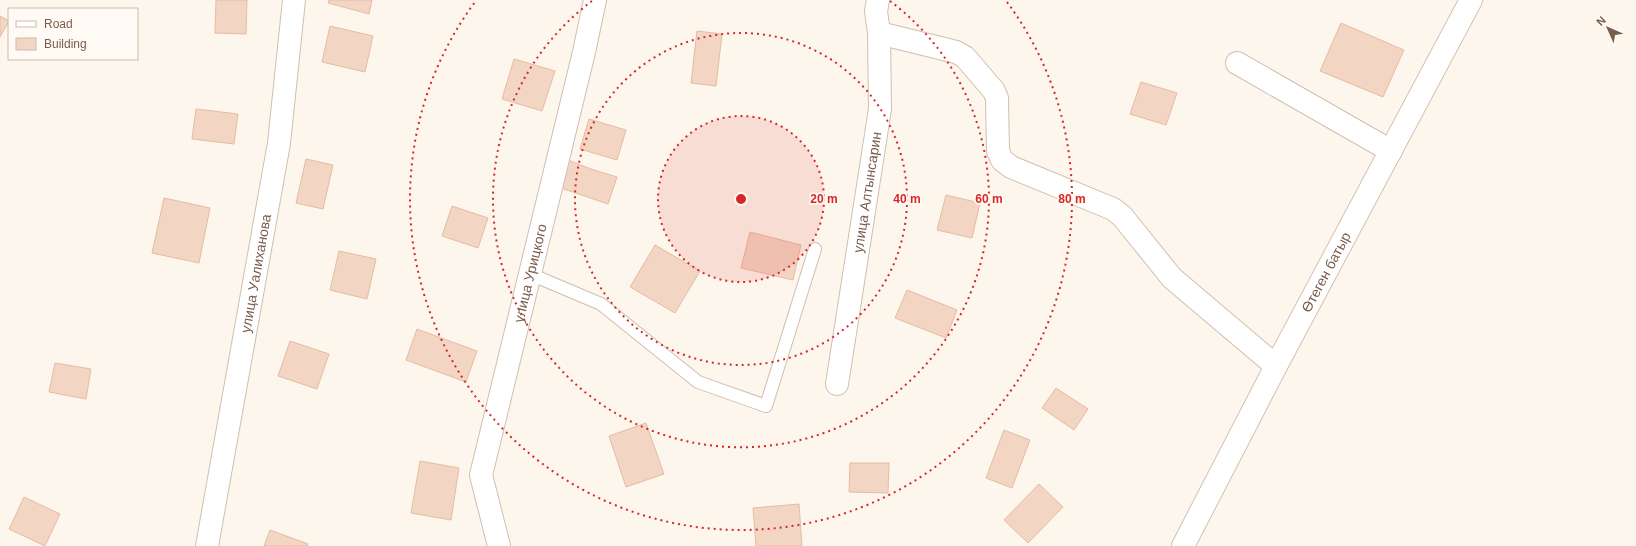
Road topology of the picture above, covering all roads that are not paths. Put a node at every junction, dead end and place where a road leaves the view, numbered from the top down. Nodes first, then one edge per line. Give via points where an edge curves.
1 (294, 0) edge
2 (595, 0) edge
3 (878, 0) edge
4 (1472, 0) edge
5 (879, 33) junction
6 (1237, 63) dead end
7 (1391, 151) junction
8 (815, 249) dead end
9 (530, 274) junction
10 (1276, 366) junction
11 (837, 384) dead end
12 (207, 546) edge
13 (499, 546) edge
14 (1183, 546) edge

1 - 12 street, улица Уалиханова via 279,142
2 - 9 street, улица Урицкого
3 - 5 street, улица Алтынсарин via 876,11
4 - 7 street, Өтеген батыр
5 - 10 street via 956,52 965,57 997,98 998,151 1002,160 1011,167 1113,209 1122,216 1172,278
5 - 11 street, улица Алтынсарин via 880,109
6 - 7 street
7 - 10 street, Өтеген батыр
8 - 9 lane via 766,406 698,382 601,304
9 - 13 street, улица Урицкого via 482,475
10 - 14 street, Өтеген батыр

